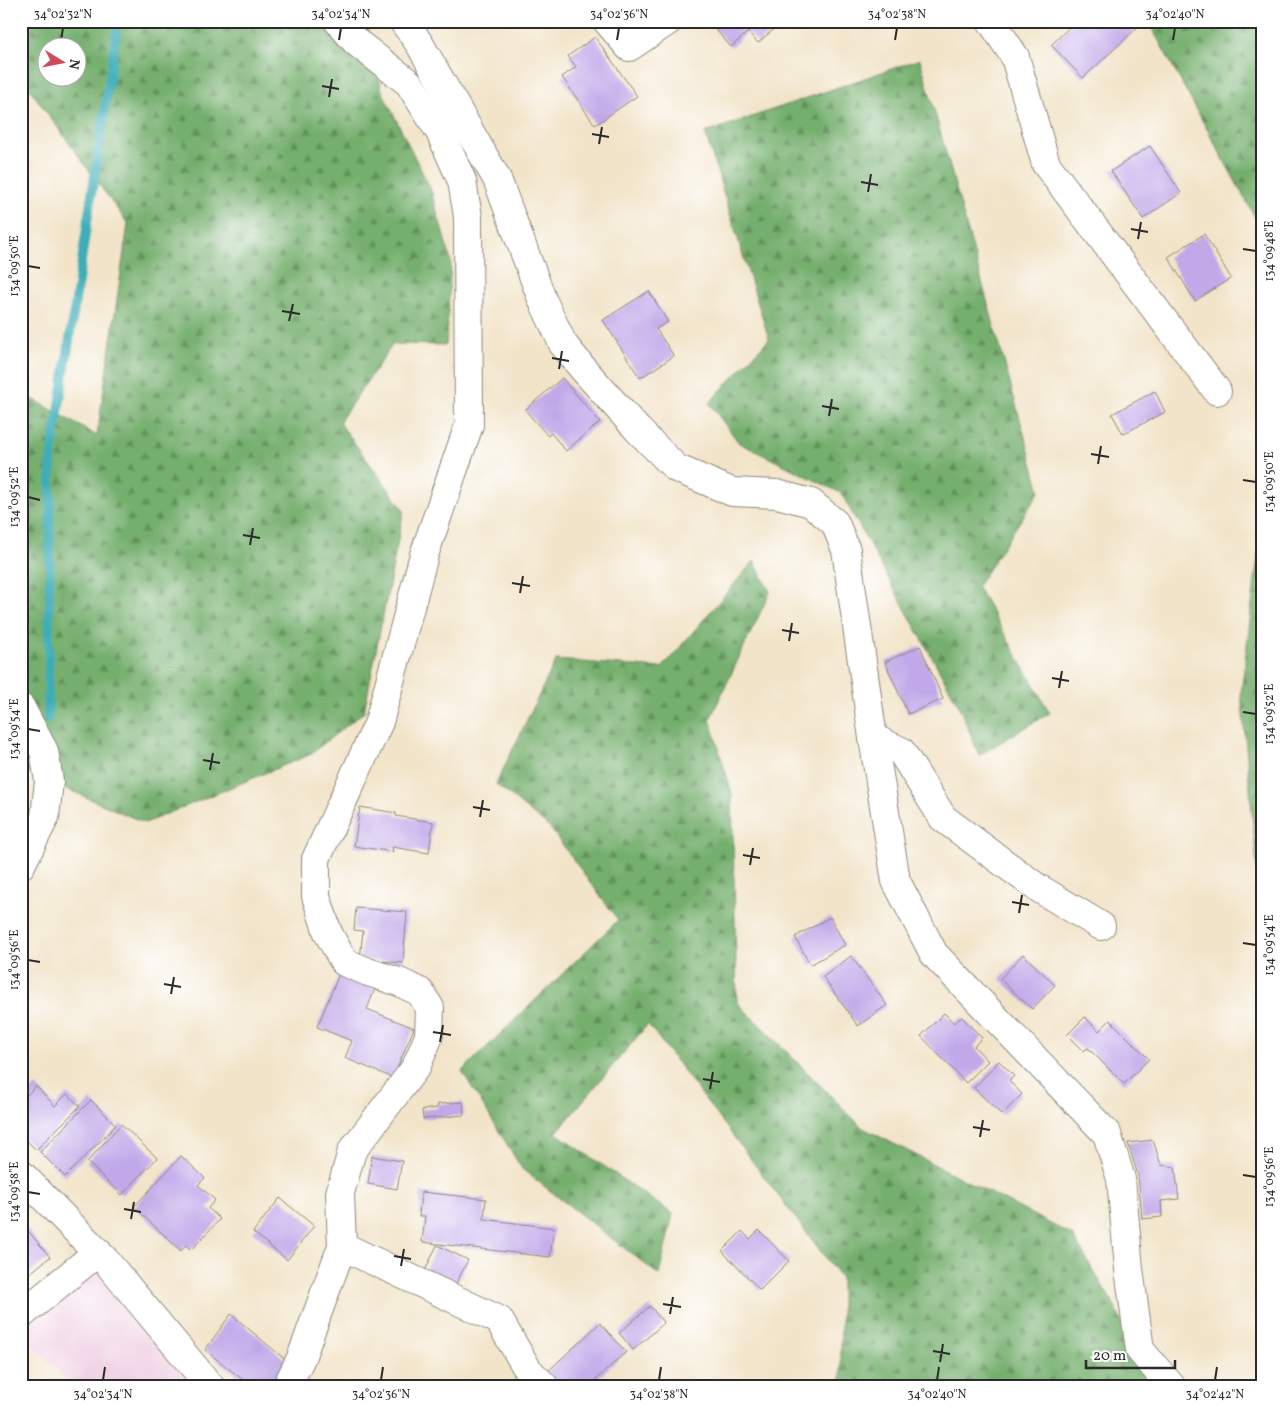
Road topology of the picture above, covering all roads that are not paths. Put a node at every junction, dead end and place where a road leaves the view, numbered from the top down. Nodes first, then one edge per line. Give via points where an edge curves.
1 (338, 21) edge
2 (402, 21) edge
3 (607, 21) edge
4 (668, 21) edge
5 (991, 21) edge
6 (1217, 391) dead end
7 (21, 708) edge
8 (873, 738) junction
9 (21, 865) edge
10 (1101, 926) dead end
11 (21, 1174) edge
12 (342, 1246) junction
13 (98, 1252) junction
14 (21, 1315) edge
15 (210, 1386) edge
16 (287, 1386) edge
17 (544, 1386) edge
18 (1171, 1386) edge

1 - 12 street via 356,42 409,83 440,132 462,181 468,217 469,297 469,425 424,555 379,722 316,859 316,896 328,934 344,962 420,992 430,1008 429,1036 416,1067 352,1151 340,1193
2 - 8 street via 419,43 497,179 542,299 563,344 584,370 676,468 732,492 777,494 811,503 834,523 846,550
3 - 4 street via 629,47
5 - 6 street via 1015,57 1046,164
7 - 9 street via 44,750 49,781 46,817
8 - 10 street via 901,751 943,818 1035,886
8 - 18 street via 896,881 934,954 1106,1134 1121,1179 1140,1350
11 - 13 street
12 - 16 street via 301,1358
12 - 17 street via 499,1320 528,1370
13 - 14 street
13 - 15 street

